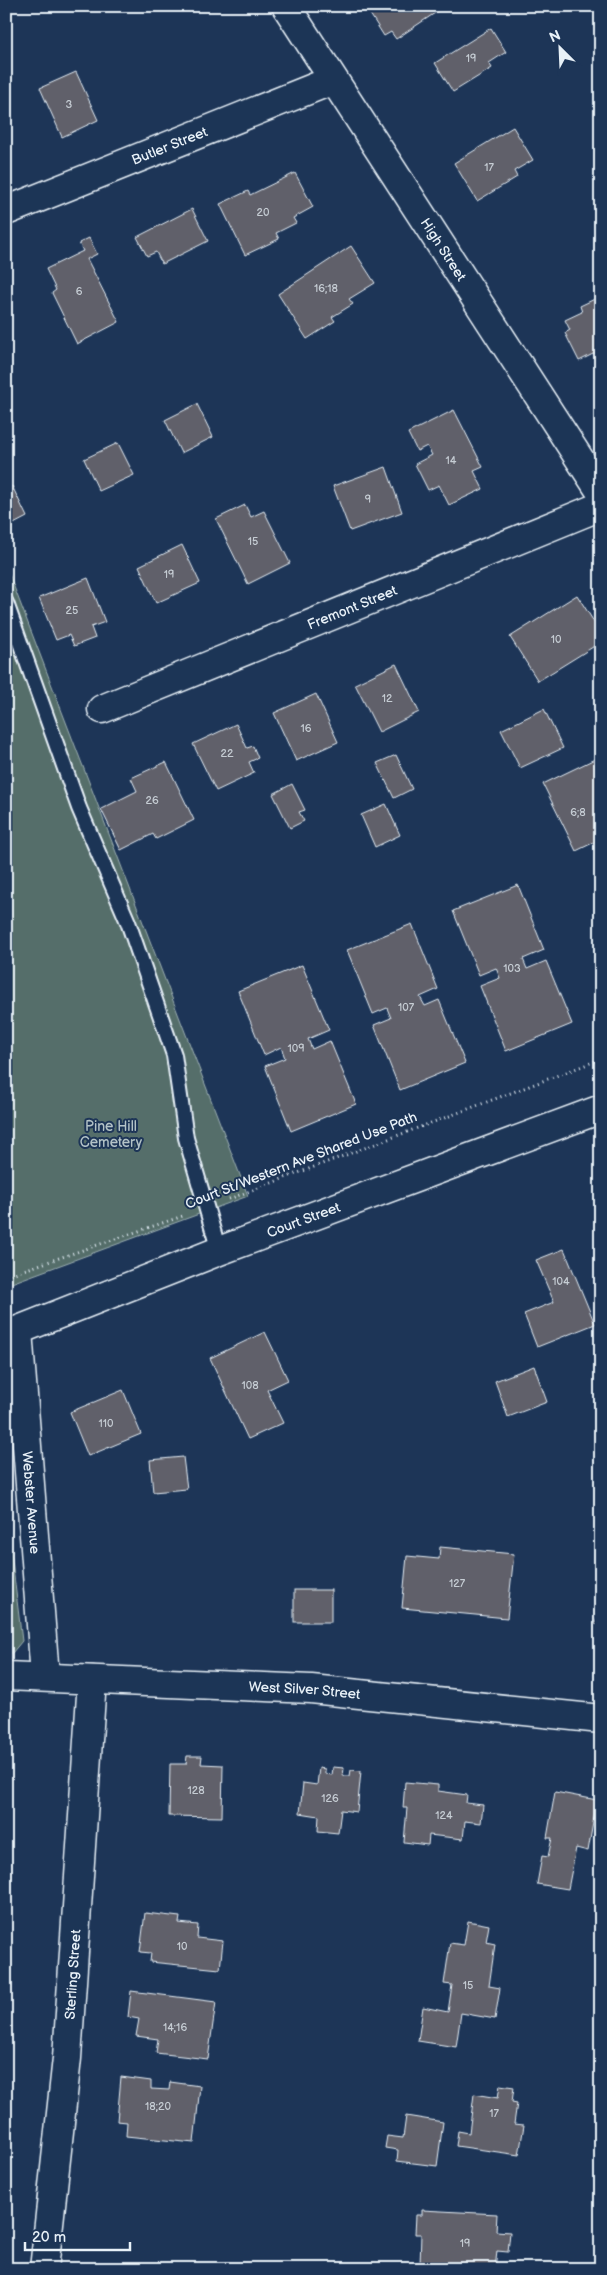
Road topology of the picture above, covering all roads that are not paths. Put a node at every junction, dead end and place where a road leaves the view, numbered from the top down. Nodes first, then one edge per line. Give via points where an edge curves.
1 (286, 6) edge
2 (333, 80) junction
3 (6, 211) edge
4 (601, 492) edge
5 (601, 506) edge
6 (6, 603) edge
7 (102, 709) dead end
8 (601, 1109) edge
9 (219, 1251) junction
10 (12, 1333) edge
11 (6, 1676) edge
12 (45, 1676) junction
13 (92, 1680) junction
14 (601, 1719) edge
15 (44, 2269) edge

1 - 2 street, High Street
2 - 3 street, Butler Street
2 - 4 street, High Street
5 - 7 street, Fremont Street
6 - 9 lane via 79,808 128,922 174,1055 186,1138
8 - 9 street, Court Street
9 - 10 street, Court Street
10 - 12 street, Webster Avenue
11 - 12 street, West Silver Street
12 - 13 street, West Silver Street
13 - 14 street, West Silver Street via 311,1689
13 - 15 street, Sterling Street via 67,2058

